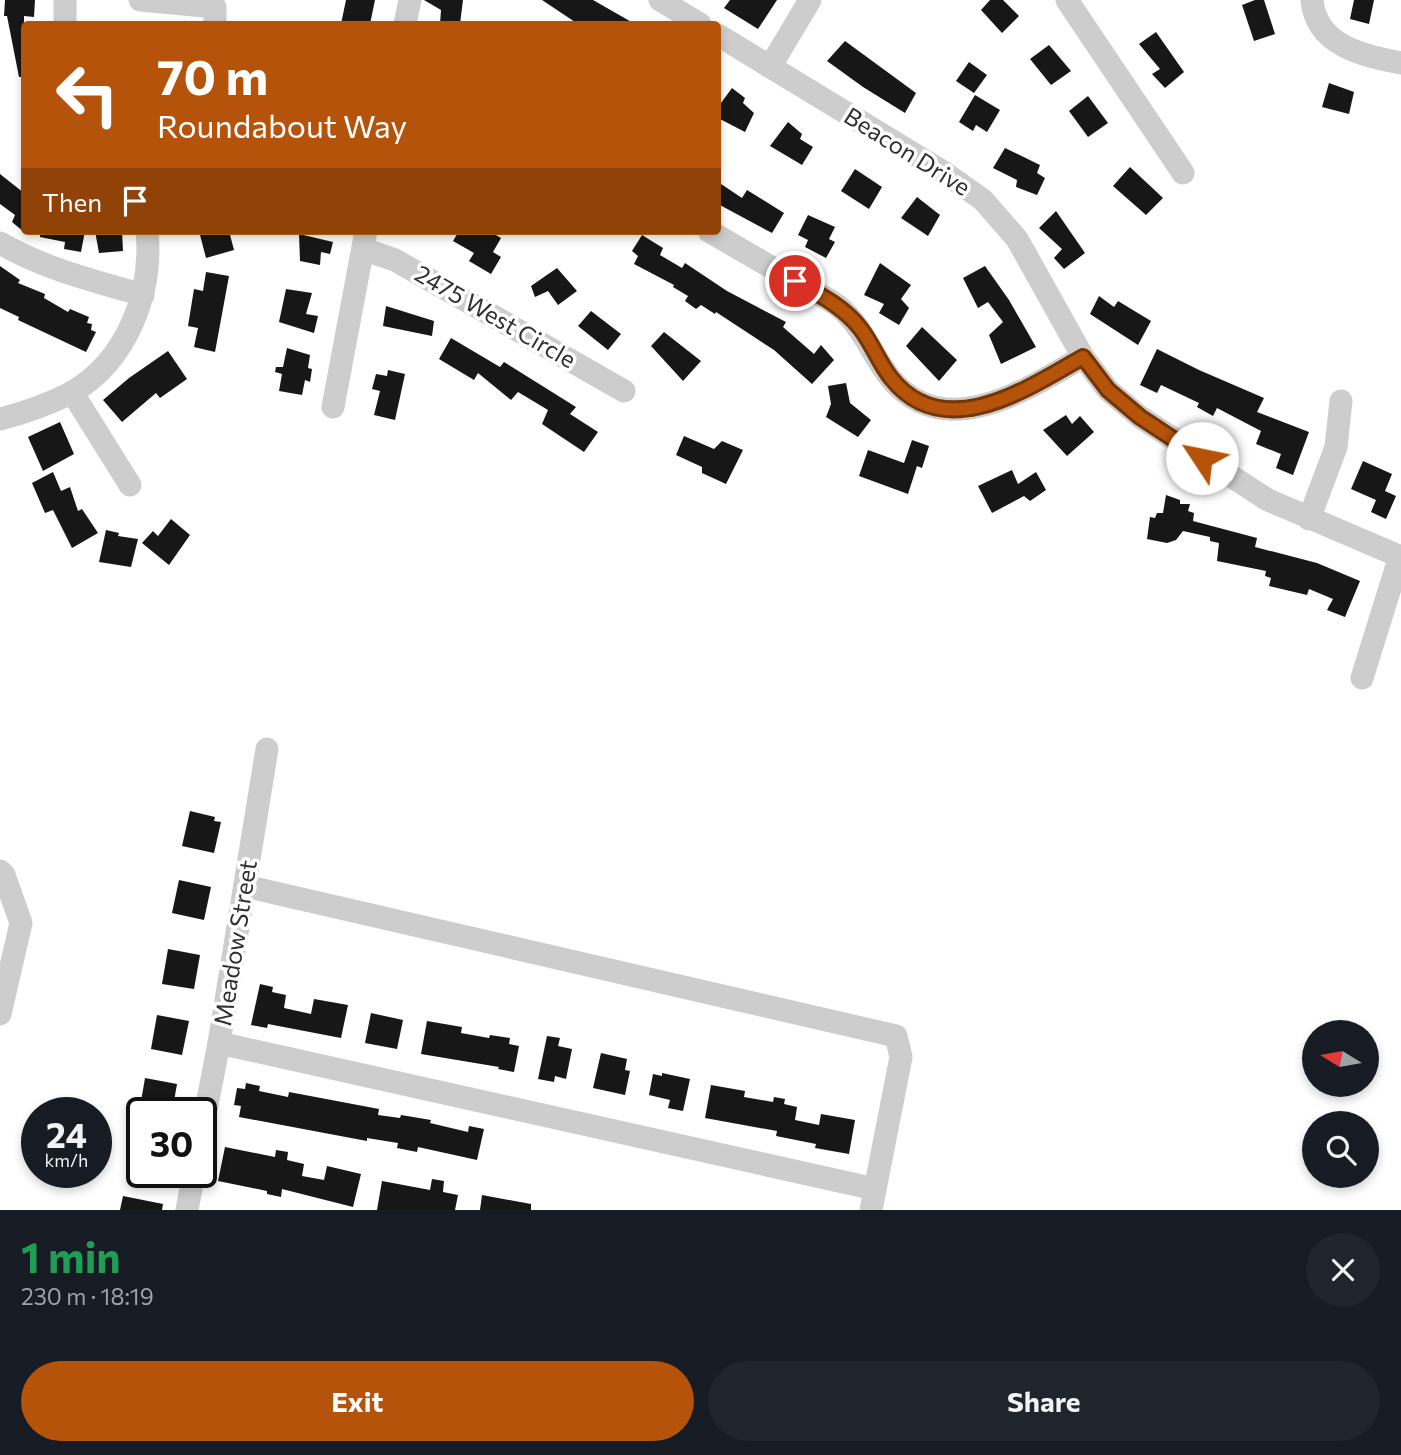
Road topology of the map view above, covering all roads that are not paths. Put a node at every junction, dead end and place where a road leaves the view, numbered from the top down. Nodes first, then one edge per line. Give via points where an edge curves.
1 (65, 0) edge
2 (140, 0) edge
3 (410, 0) edge
4 (660, 0) edge
5 (810, 0) edge
6 (1068, 0) edge
7 (1312, 2) edge
8 (215, 16) edge
9 (65, 21) edge
10 (406, 21) edge
11 (695, 21) edge
12 (721, 37) edge
13 (1401, 63) edge
14 (770, 67) junction
15 (1183, 173) dead end
16 (147, 235) edge
17 (716, 235) edge
18 (365, 240) edge
19 (0, 243) edge
20 (144, 295) junction
21 (1083, 357) junction
22 (624, 391) dead end
23 (72, 392) junction
24 (1341, 401) dead end
25 (333, 407) dead end
26 (0, 419) edge
27 (130, 485) dead end
28 (1309, 519) junction
29 (1401, 556) edge
30 (1362, 678) dead end
31 (267, 748) dead end
32 (0, 871) edge
33 (245, 886) junction
34 (0, 1014) edge
35 (219, 1043) junction
36 (209, 1097) edge
37 (194, 1188) edge
38 (873, 1199) edge
39 (194, 1208) edge

1 - 9 street
2 - 8 street
3 - 10 street
4 - 11 street
5 - 14 street
6 - 15 street
7 - 13 street via 1324,31 1344,48
12 - 14 street, Beacon Drive
14 - 21 street, Beacon Drive via 983,200 1017,239
16 - 20 street
17 - 21 street via 838,306 860,328 891,378 907,395 928,406 954,411 978,408
18 - 22 street, 2475 West Circle
18 - 25 street
19 - 20 street via 69,274
20 - 23 street via 128,334 101,370
21 - 28 street, Beacon Drive via 1108,390 1140,417 1240,484
23 - 26 street
23 - 27 street
24 - 28 street via 1336,447
28 - 29 street, Beacon Drive
29 - 30 street
31 - 33 street, Meadow Street
32 - 34 street via 20,923
33 - 35 street, Meadow Street
33 - 38 street via 896,1036 901,1057
35 - 36 street, Meadow Street
35 - 38 street
37 - 39 street

